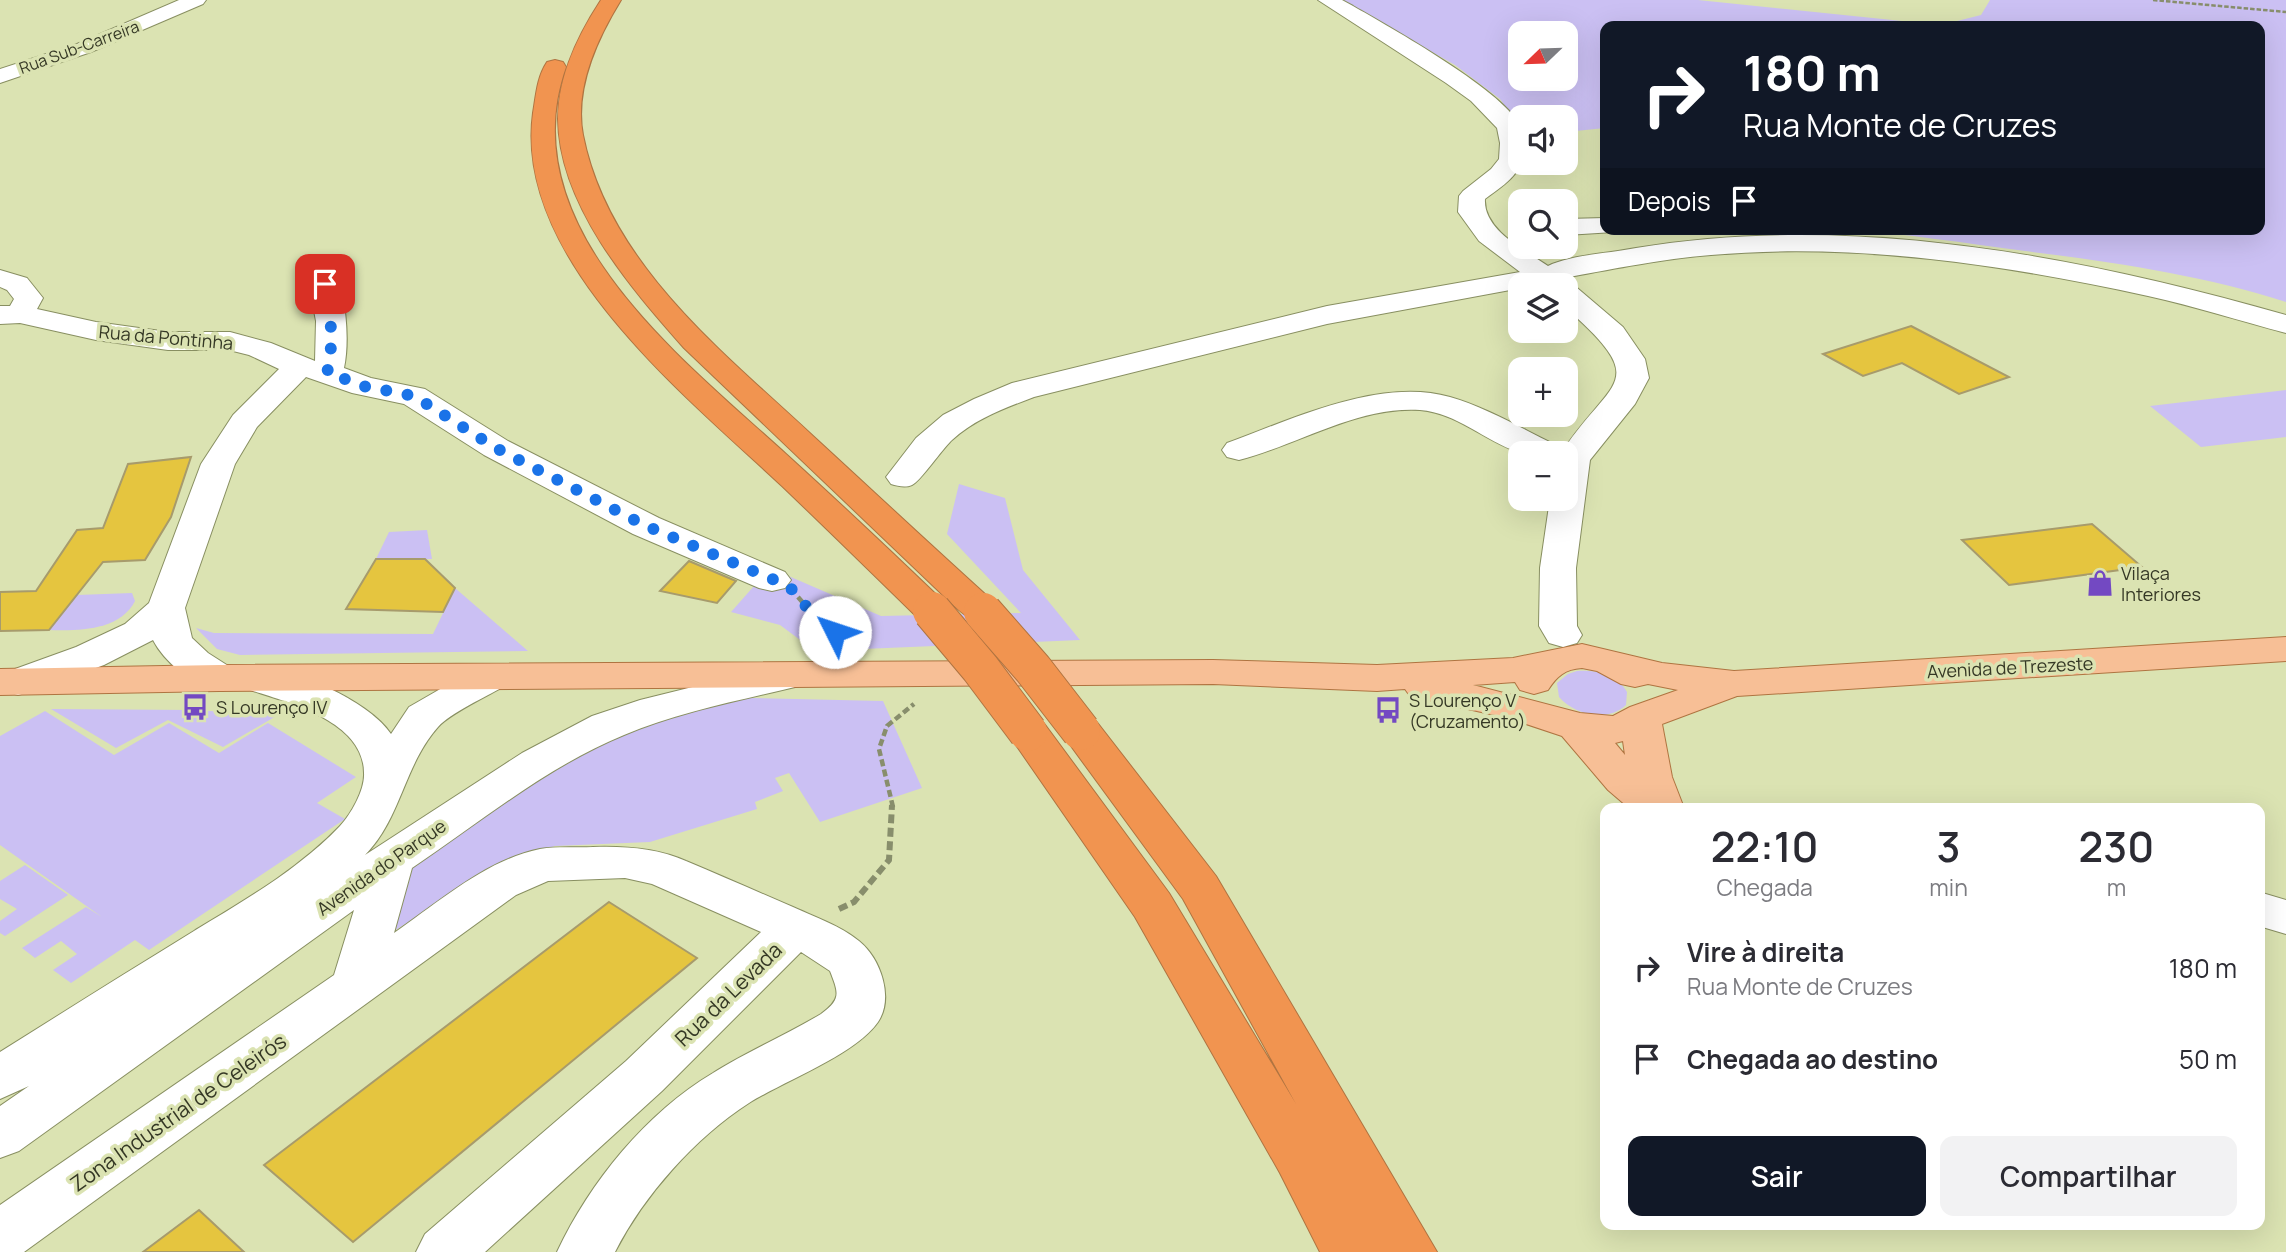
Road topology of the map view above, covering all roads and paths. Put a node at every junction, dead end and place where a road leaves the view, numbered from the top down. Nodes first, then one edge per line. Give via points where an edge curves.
1 (196, 0) edge
2 (611, 0) edge
3 (635, 0) edge
4 (1328, 0) edge
5 (2153, 0) edge
6 (2286, 12) edge
7 (571, 27) dead end
8 (4, 72) edge
9 (572, 98) junction
10 (1600, 226) edge
11 (1578, 227) edge
12 (1508, 229) edge
13 (1484, 230) junction
14 (1776, 237) edge
15 (320, 269) dead end
16 (1546, 273) edge
17 (1578, 277) edge
18 (0, 278) edge
19 (1578, 299) edge
20 (10, 315) edge
21 (2286, 324) edge
22 (313, 370) junction
23 (1520, 441) edge
24 (1578, 447) edge
25 (1240, 450) dead end
26 (915, 482) joint
27 (1560, 511) edge
28 (772, 580) joint
29 (166, 608) junction
30 (850, 641) dead end
31 (2286, 649) edge
32 (1574, 656) junction
33 (799, 674) junction
34 (219, 678) junction
35 (489, 678) junction
36 (1377, 678) junction
37 (261, 680) junction
38 (9, 682) edge
39 (1734, 684) junction
40 (914, 704) dead end
41 (1643, 718) junction
42 (1569, 723) junction
43 (386, 773) junction
44 (1650, 803) edge
45 (1660, 803) edge
46 (392, 859) junction
47 (2265, 903) edge
48 (2286, 905) edge
49 (2265, 911) edge
50 (2286, 917) edge
51 (796, 928) junction
52 (355, 986) junction
53 (0, 1077) edge
54 (0, 1135) edge
55 (0, 1237) edge
56 (445, 1252) edge
57 (586, 1252) edge
58 (1349, 1252) edge
59 (1408, 1252) edge

1 - 8 street, Rua Sub-Carreira via 84,48
2 - 9 highway via 582,57
3 - 9 highway via 618,18 590,82
4 - 13 street via 1436,67 1486,103 1508,126 1512,144 1509,164 1472,196 1469,204
5 - 6 path
7 - 58 highway, bridge via 548,86 544,158 552,191 580,255 648,344 932,611 980,668 1152,905
9 - 59 highway, bridge via 570,131 584,188 623,256 686,334 983,611 1033,669 1200,888
10 - 11 street
12 - 13 street
13 - 16 street
14 - 17 street via 1636,256
14 - 21 street via 2005,261 2198,300
15 - 22 street via 330,299 332,360
18 - 20 street via 17,284 29,298
19 - 24 street via 1612,332 1630,359 1633,378 1624,397
20 - 22 street, Rua da Pontinha via 168,341 230,341
22 - 28 street, Rua da Pontinha via 414,396 496,448 646,526
22 - 29 street via 243,422 218,464
23 - 25 street via 1448,407 1410,400 1374,404
26 - 26 street via 967,440 1033,405 1326,323 1525,279 1327,315 1023,390 989,402 945,428 920,451
27 - 32 street via 1558,626
28 - 30 path via 789,586 821,624
29 - 34 street via 173,642
29 - 38 street via 138,632 90,656
31 - 39 main road, Avenida de Trezeste
32 - 36 main road via 1513,670
32 - 39 main road via 1662,675
32 - 41 main road via 1641,680 1651,701
32 - 42 main road via 1541,670 1534,679 1534,689 1547,711
33 - 35 main road
33 - 36 main road via 1213,672
33 - 46 street, Avenida do Parque via 654,709 607,726 537,763
34 - 37 main road
34 - 38 main road
35 - 37 main road
35 - 43 street, Avenida do Parque via 424,716
36 - 42 main road
37 - 43 street via 327,702 352,719 373,738
39 - 41 main road
40 - 51 path via 887,726 879,749 893,808 889,860 854,902
41 - 42 main road via 1613,730
41 - 45 main road via 1650,777
42 - 44 main road
43 - 53 street, Avenida do Parque via 379,800 359,834 286,896
46 - 52 street
46 - 54 street, Avenida do Parque
47 - 48 street
49 - 50 street
51 - 52 street, Rua da Levada via 662,869 625,862 542,865 500,883
51 - 56 street, Rua da Levada via 643,1076
51 - 57 street via 846,957 862,993 859,1009 836,1029 729,1090 683,1128 621,1192
52 - 55 street, Zona Industrial de Celeirós

